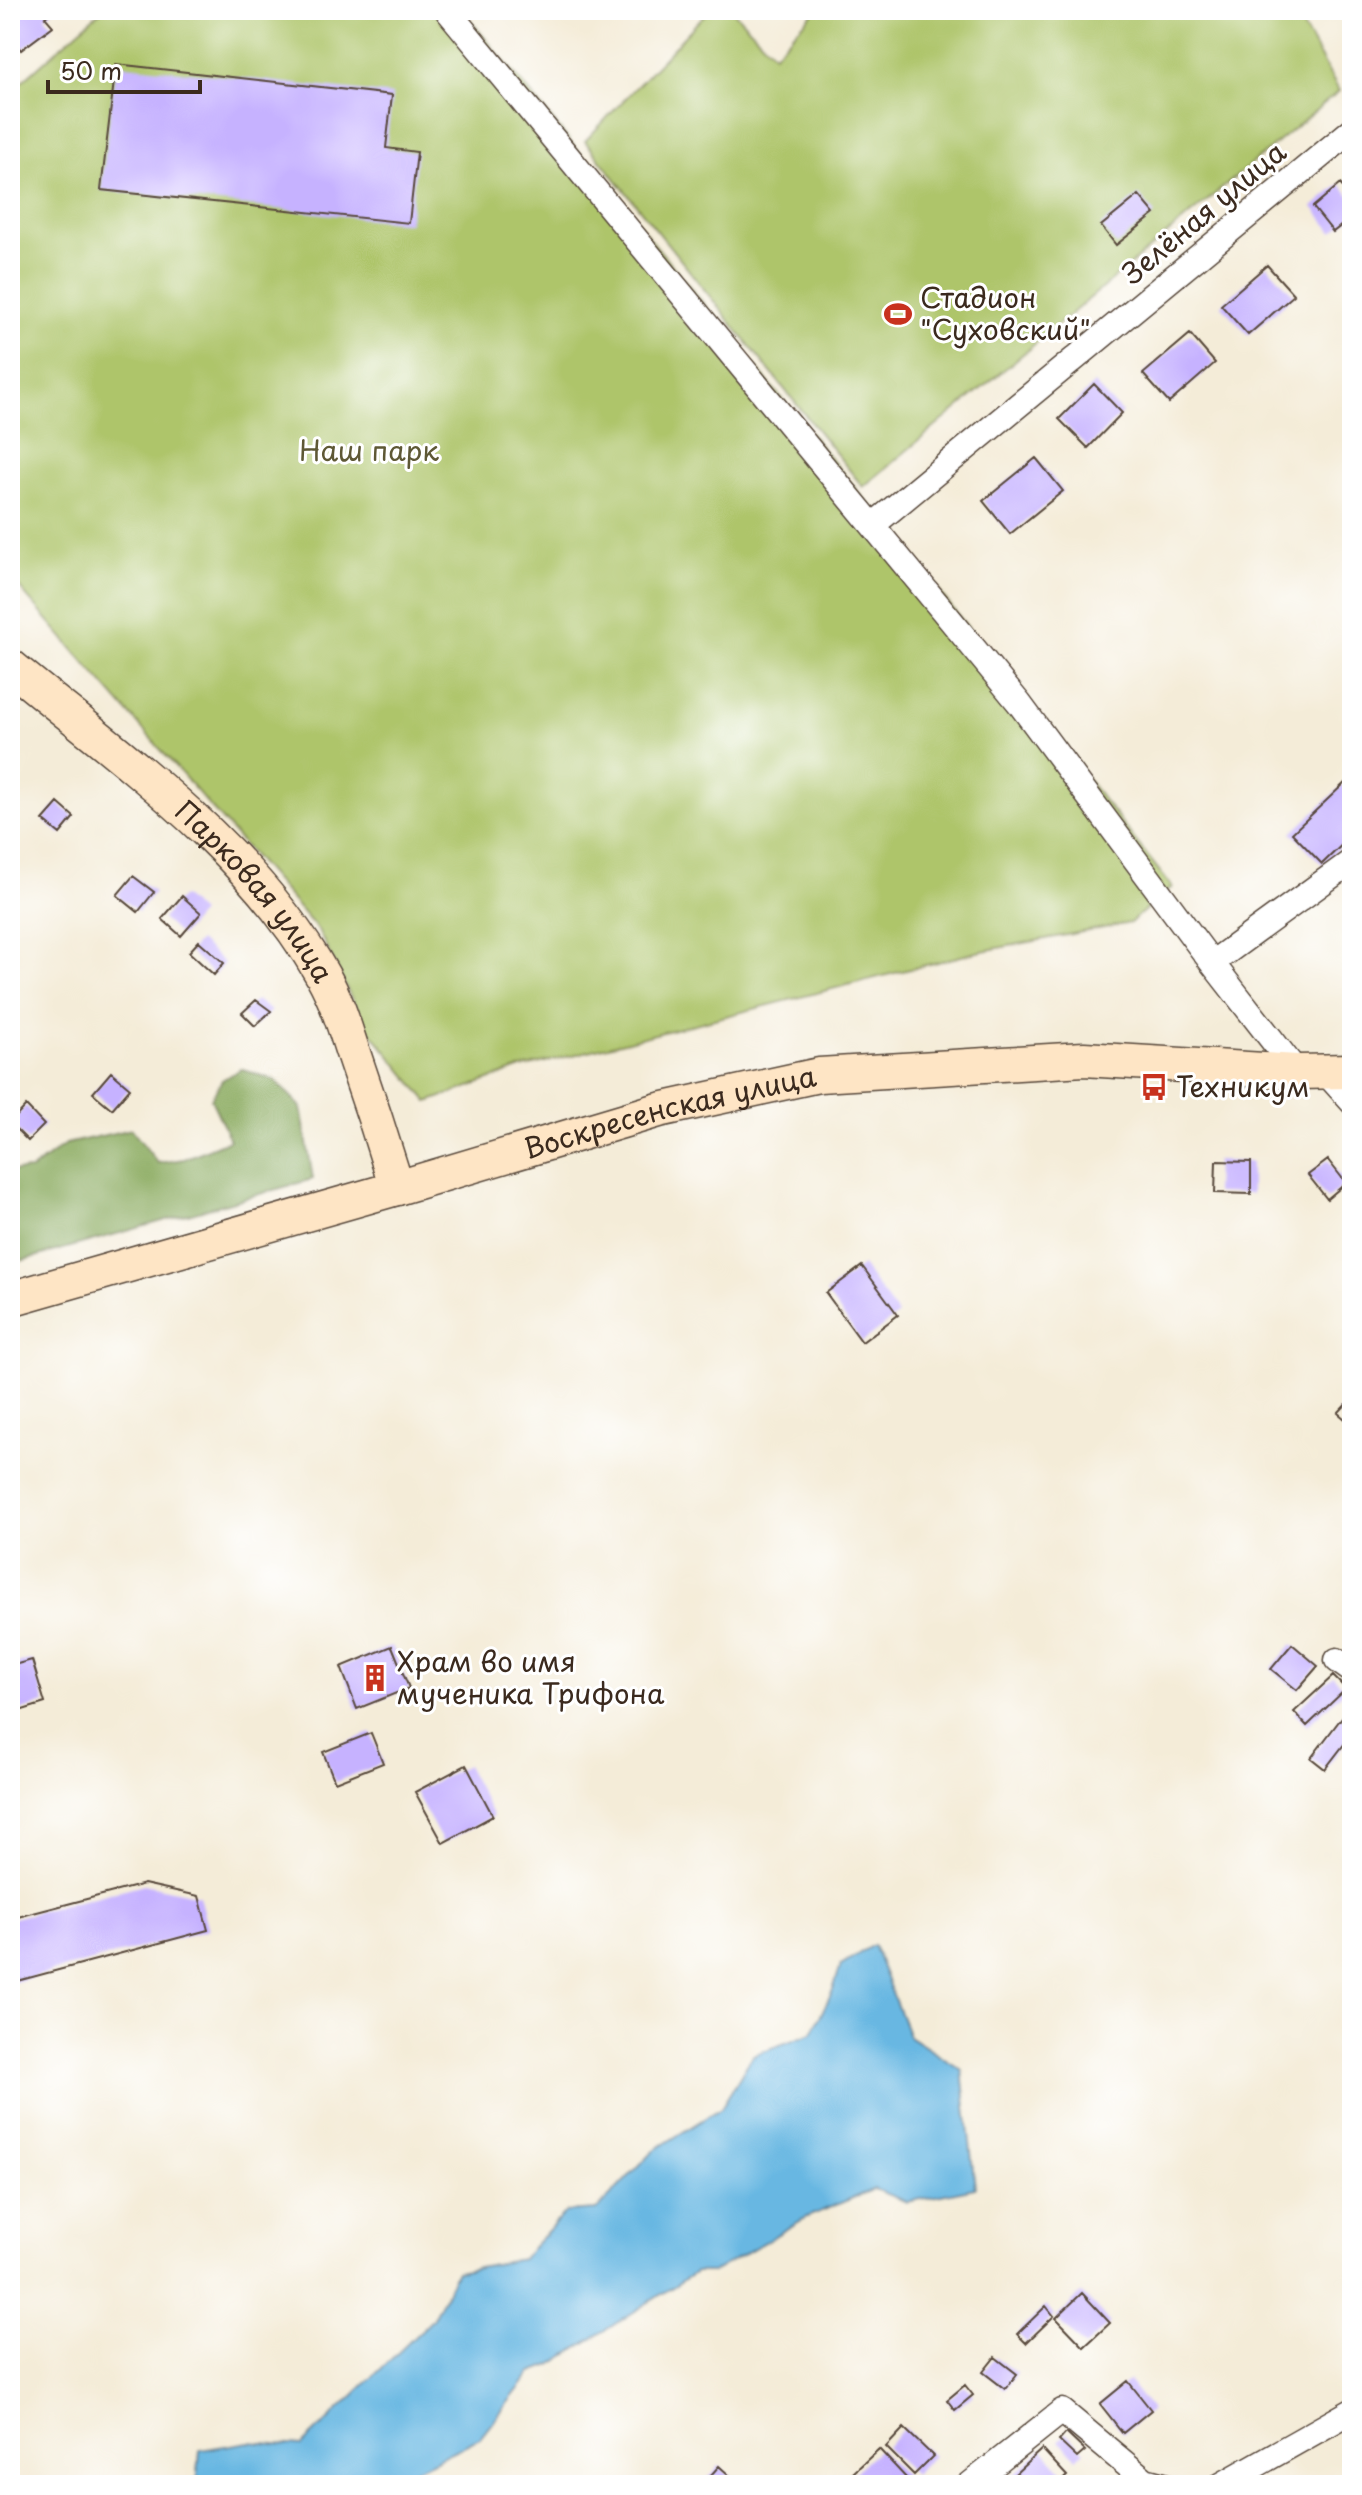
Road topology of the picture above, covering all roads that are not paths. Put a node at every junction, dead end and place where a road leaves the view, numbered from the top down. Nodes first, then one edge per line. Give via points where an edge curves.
1 (447, 10) edge
2 (1352, 130) edge
3 (873, 525) junction
4 (10, 666) edge
5 (1352, 861) edge
6 (1212, 963) junction
7 (1324, 1071) edge
8 (1352, 1102) edge
9 (397, 1188) junction
10 (10, 1299) edge
11 (1352, 2411) edge
12 (969, 2485) edge
13 (1164, 2485) edge
14 (1221, 2485) edge

1 - 3 street
2 - 3 street, Зелёная улица
3 - 6 street via 1019,703
4 - 9 street, Парковая улица via 175,804 284,918 325,978
5 - 6 street
6 - 7 street
7 - 8 street
7 - 9 street, Воскресенская улица via 1084,1059 819,1075 659,1110
9 - 10 street, Воскресенская улица
11 - 14 street
12 - 13 street via 1062,2411 1145,2480

